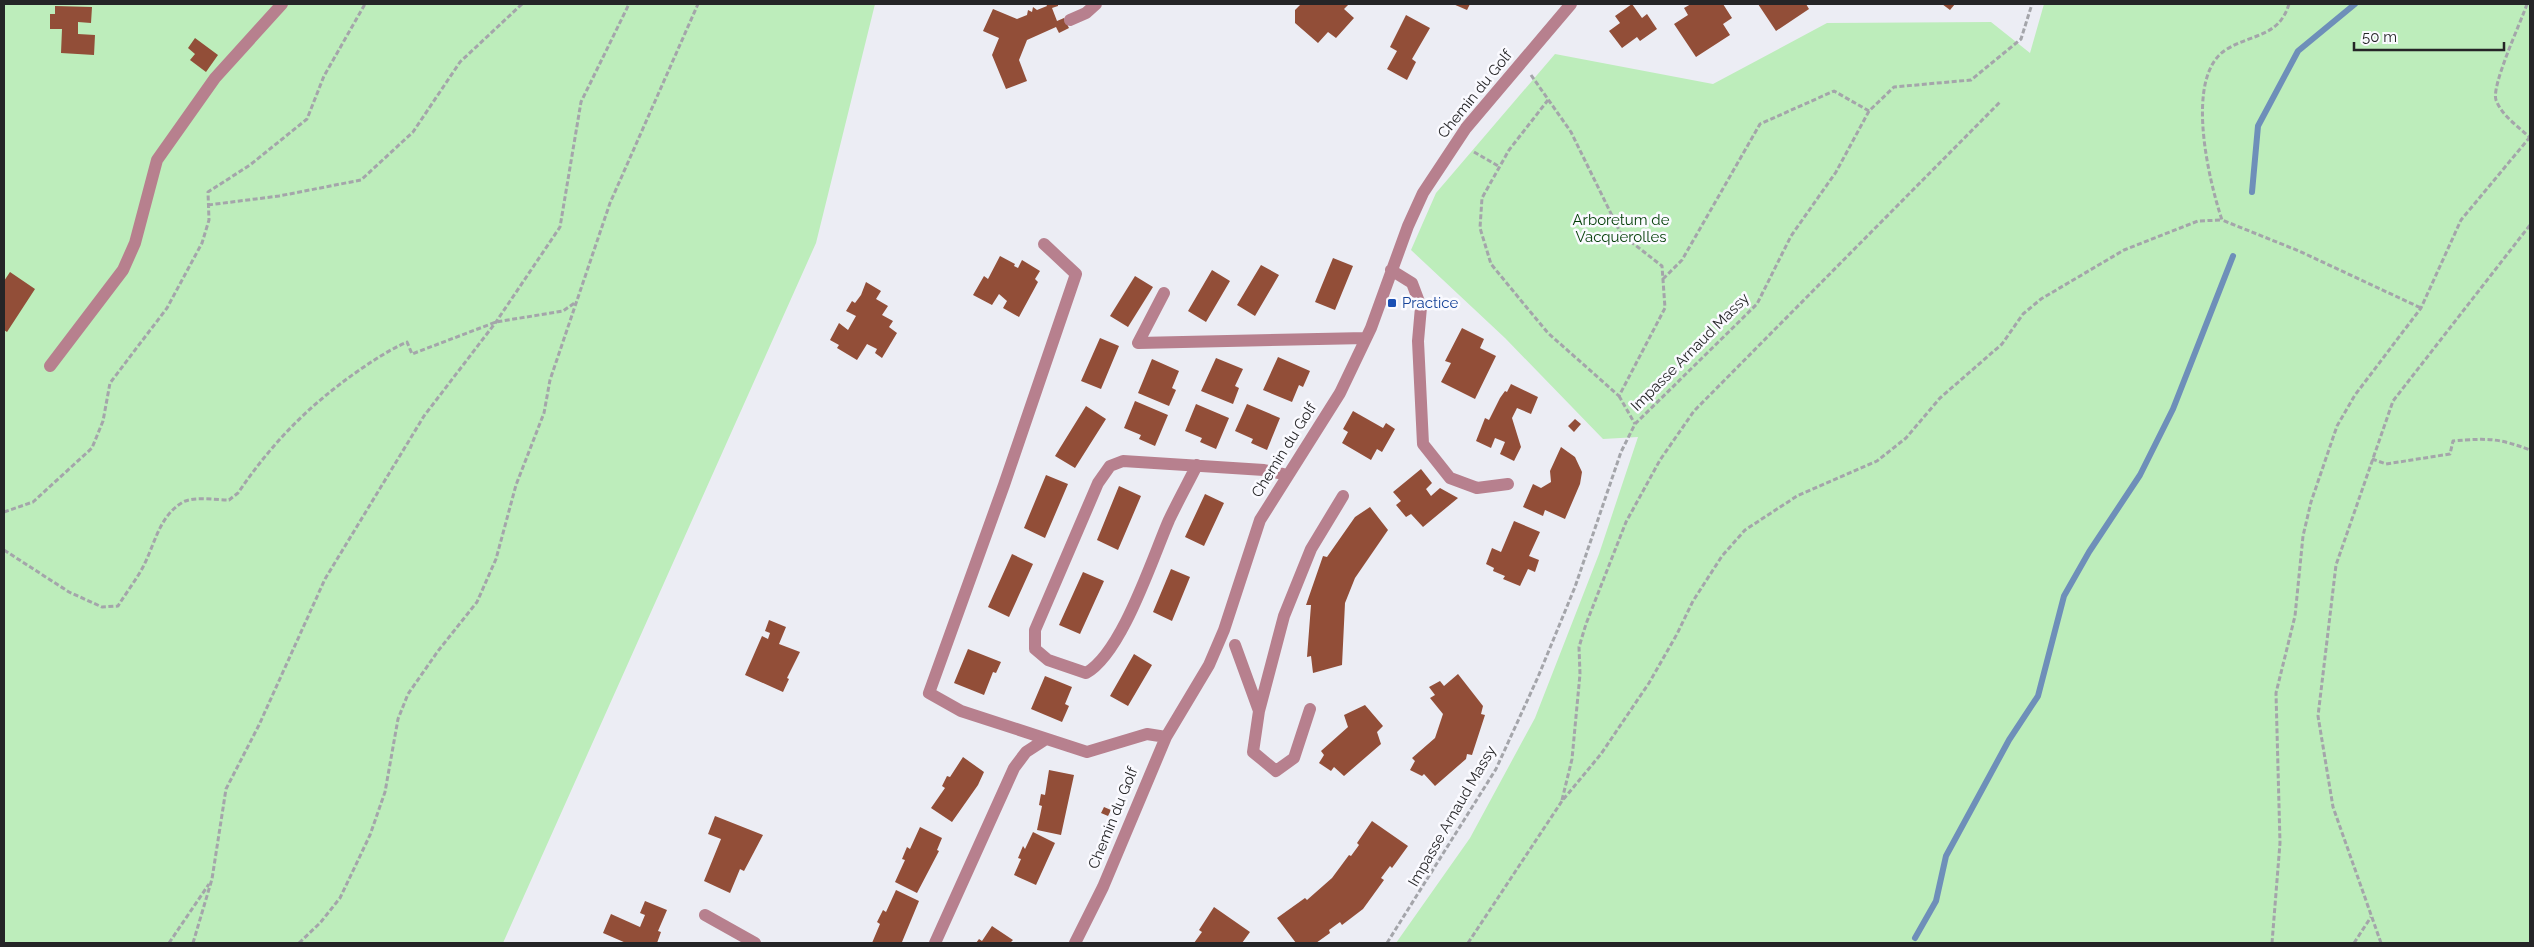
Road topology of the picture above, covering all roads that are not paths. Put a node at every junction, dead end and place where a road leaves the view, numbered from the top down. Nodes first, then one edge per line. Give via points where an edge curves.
1 (282, 4) edge
2 (1096, 4) edge
3 (1571, 4) edge
4 (1070, 20) dead end
5 (1044, 244) dead end
6 (1391, 270) junction
7 (1164, 293) dead end
8 (1366, 338) junction
9 (50, 366) dead end
10 (1197, 465) junction
11 (1288, 475) junction
12 (1508, 484) dead end
13 (1343, 496) dead end
14 (1235, 645) dead end
15 (1310, 709) dead end
16 (1259, 711) junction
17 (1166, 737) junction
18 (1046, 739) junction
19 (706, 915) dead end
20 (755, 943) edge
21 (935, 943) edge
22 (1074, 943) edge

1 - 9 street via 215,78 157,160 136,243 123,270
2 - 4 street
3 - 6 street, Chemin du Golf via 1466,128 1432,176
5 - 18 street via 1076,274 929,693 961,711
6 - 8 street, Chemin du Golf
6 - 12 street via 1412,283 1421,307 1418,341 1423,444 1450,478 1477,488
7 - 8 street via 1138,343
8 - 11 street, Chemin du Golf via 1340,393
10 - 10 street via 1123,461 1110,466 1098,483 1035,630 1035,648 1048,660 1086,673 1094,668 1118,637 1170,517
10 - 11 street
11 - 17 street, Chemin du Golf via 1260,520 1224,630 1209,665
13 - 16 street via 1311,549 1284,616
14 - 16 street
15 - 16 street via 1294,758 1276,771 1253,752
17 - 18 street via 1147,734 1087,752
17 - 22 street, Chemin du Golf via 1103,887
18 - 21 street via 1026,752 1014,768
19 - 20 street

